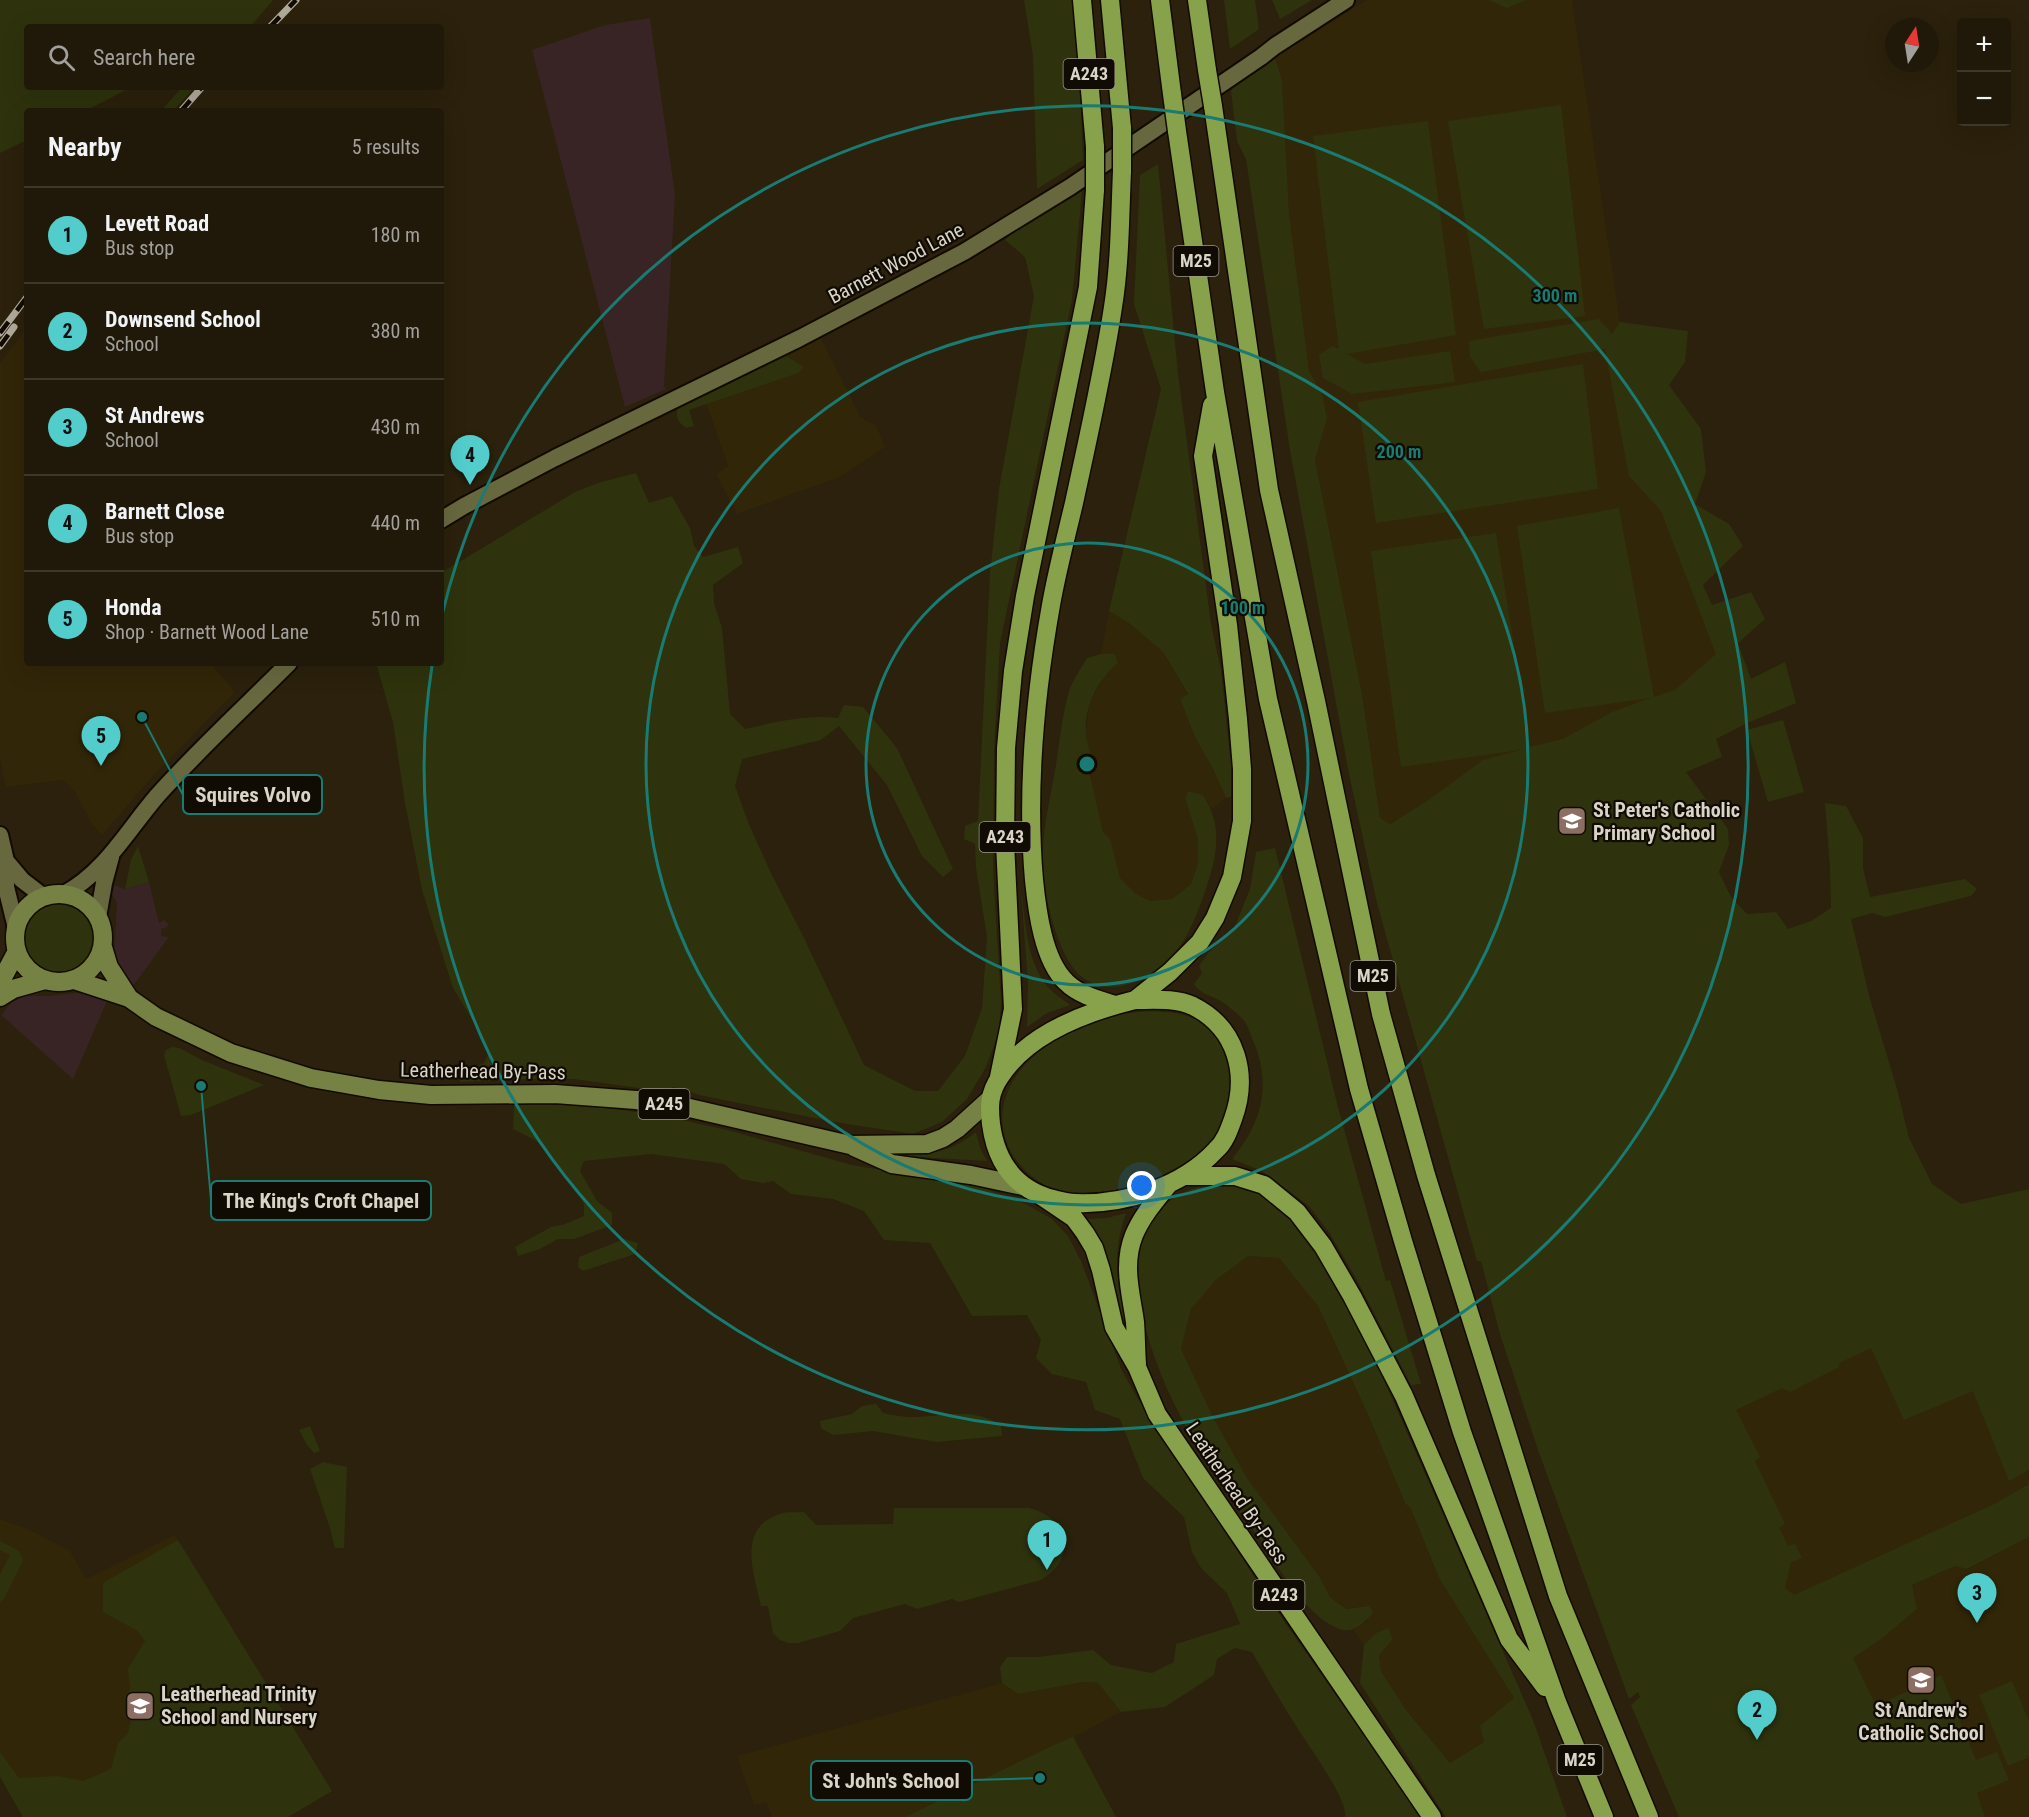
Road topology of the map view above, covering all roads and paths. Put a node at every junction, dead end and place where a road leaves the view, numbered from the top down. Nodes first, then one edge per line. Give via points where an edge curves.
1 (1082, 0) edge
2 (1110, 0) edge
3 (1160, 0) edge
4 (1197, 0) edge
5 (1346, 0) edge
6 (1215, 392) junction
7 (444, 518) edge
8 (286, 666) edge
9 (0, 835) edge
10 (111, 856) junction
11 (6, 861) junction
12 (64, 894) junction
13 (44, 897) junction
14 (98, 917) junction
15 (16, 928) junction
16 (103, 947) junction
17 (17, 951) junction
18 (45, 980) junction
19 (74, 980) junction
20 (0, 982) edge
21 (0, 997) edge
22 (129, 998) junction
23 (1135, 1000) junction
24 (1115, 1005) junction
25 (999, 1077) junction
26 (989, 1100) junction
27 (850, 1145) junction
28 (1177, 1179) junction
29 (1023, 1186) junction
30 (1040, 1195) junction
31 (1137, 1367) junction
32 (1557, 1702) junction
33 (1432, 1817) edge
34 (1604, 1817) edge
35 (1649, 1817) edge

1 - 25 highway, A243, bridge via 1095,147 1088,287 1013,671 1006,748 1005,843 1013,1009
2 - 24 highway, A243, bridge via 1122,128 1114,305 1051,602 1033,751 1031,844 1039,921 1055,966 1066,982 1090,997
3 - 6 highway, M25, bridge
4 - 35 highway, M25, bridge via 1269,490 1381,1014 1426,1175 1555,1585
5 - 7 street, Barnett Wood Lane via 1070,187 964,252
6 - 23 highway, M25 via 1203,456 1228,625 1242,769 1242,821 1232,877 1215,918 1200,942
6 - 32 highway, M25 via 1268,699 1359,1089 1462,1432
8 - 10 street via 158,795
9 - 11 street
10 - 12 street via 91,877
10 - 14 street
11 - 13 street
11 - 15 street via 6,887
12 - 13 main road
12 - 14 main road via 84,901
13 - 15 main road via 26,909
14 - 16 main road
15 - 17 main road
16 - 19 main road via 93,968
16 - 22 main road, A245 via 109,967
17 - 18 main road via 28,969
17 - 20 main road
18 - 19 main road
18 - 21 main road
19 - 22 main road, A245
22 - 27 main road, Leatherhead By-Pass / A245 via 164,1021 231,1053 321,1080 409,1094 555,1094 636,1100 681,1106
23 - 24 highway
23 - 28 highway via 1174,1001 1210,1016 1232,1044 1237,1060 1241,1091 1226,1137 1217,1150
24 - 25 highway via 1077,1019 1035,1042
25 - 26 highway
26 - 27 main road, Leatherhead By-Pass / A245 via 957,1129 927,1144
26 - 29 highway via 993,1142 1002,1162
27 - 29 main road, Leatherhead By-Pass / A245 via 892,1164
28 - 30 highway via 1141,1195 1094,1203 1072,1203
28 - 31 highway, Leatherhead By-Pass / A243 via 1146,1213 1128,1259
28 - 32 highway, M25 via 1235,1176 1264,1185 1297,1212 1323,1246 1404,1396 1509,1639
29 - 30 highway
30 - 31 highway, Leatherhead By-Pass / A243 via 1074,1218 1094,1248 1114,1327
31 - 33 highway, Leatherhead By-Pass / A243 via 1157,1414
32 - 34 highway, M25

